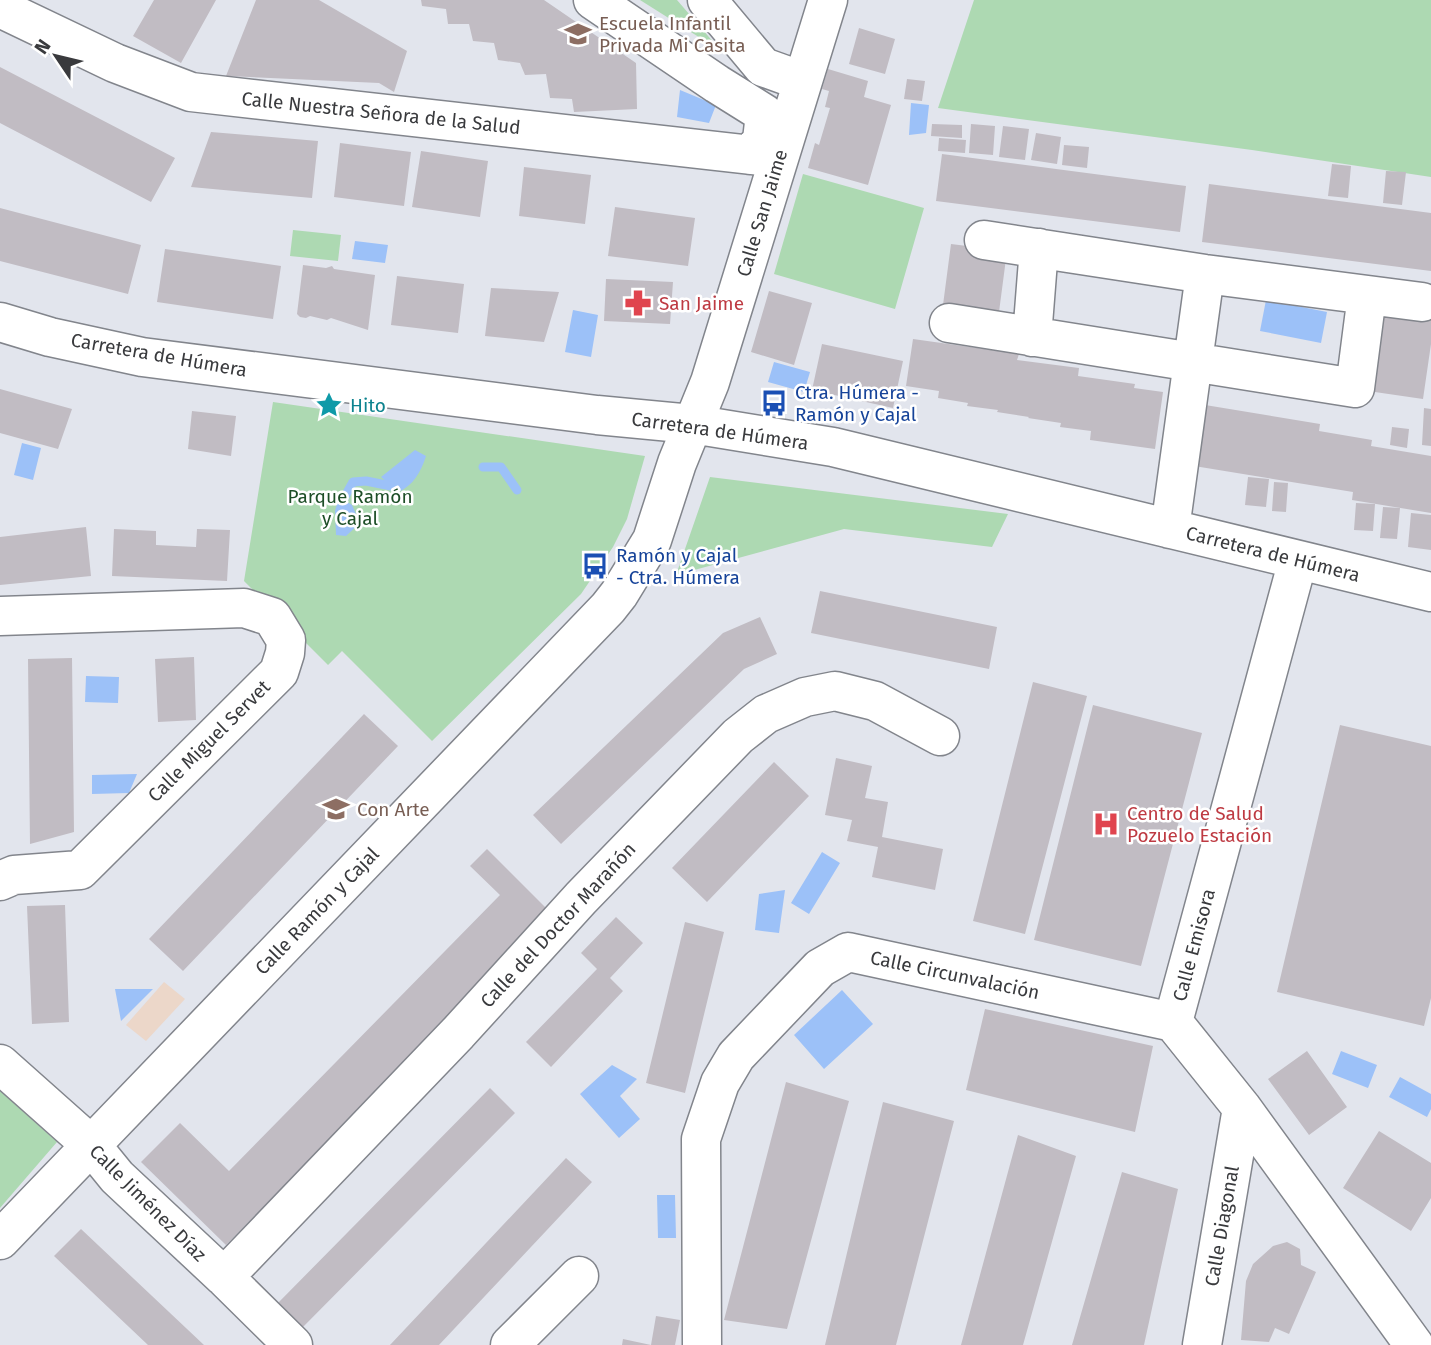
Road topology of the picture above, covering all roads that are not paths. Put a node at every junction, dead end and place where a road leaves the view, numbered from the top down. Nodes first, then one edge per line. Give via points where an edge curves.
1 (593, 0) edge
2 (707, 0) edge
3 (828, 0) edge
4 (0, 8) edge
5 (763, 67) junction
6 (802, 81) junction
7 (764, 111) junction
8 (764, 156) junction
9 (984, 240) dead end
10 (1040, 248) junction
11 (1205, 274) junction
12 (1367, 295) junction
13 (1422, 302) dead end
14 (0, 322) edge
15 (949, 323) dead end
16 (1032, 337) junction
17 (1192, 362) junction
18 (692, 424) junction
19 (1170, 529) junction
20 (1298, 560) junction
21 (1431, 592) edge
22 (0, 616) edge
23 (940, 736) dead end
24 (0, 881) edge
25 (1173, 1022) junction
26 (0, 1064) edge
27 (1242, 1108) junction
28 (91, 1145) junction
29 (0, 1240) edge
30 (579, 1276) dead end
31 (224, 1277) junction
32 (293, 1345) edge
33 (510, 1345) edge
34 (702, 1345) edge
35 (1202, 1345) edge
36 (1414, 1345) edge

1 - 7 street via 717,85
2 - 5 street
3 - 6 street, Calle San Jaime
4 - 8 street, Calle Nuestra Señora de la Salud via 115,63 191,92
5 - 6 street
5 - 7 street via 757,85
6 - 7 street, Calle San Jaime
7 - 8 street, Calle San Jaime
8 - 18 street, Calle San Jaime via 710,382
9 - 10 street
10 - 11 street
10 - 16 street
11 - 12 street
11 - 17 street
12 - 13 street
12 - 17 street via 1355,388
14 - 18 street, Carretera de Húmera via 142,357
15 - 16 street
16 - 17 street
17 - 19 street
18 - 19 street, Carretera de Húmera via 833,447
18 - 28 street, Calle Ramón y Cajal via 652,540 608,608
19 - 20 street, Carretera de Húmera
20 - 21 street, Carretera de Húmera
20 - 25 street, Calle Emisora
22 - 24 street, Calle Miguel Servet via 244,608 272,617 286,640 279,671 80,870 14,875
23 - 31 street, Calle del Doctor Marañón via 875,701 835,691 805,697 766,714 738,736 581,898
25 - 27 street, Calle Emisora
25 - 34 street, Calle Circunvalación via 848,952 820,968 736,1056 720,1083 701,1139
26 - 28 street, Calle Jiménez Díaz
27 - 35 street, Calle Diagonal
27 - 36 street, Calle Emisora
28 - 29 street, Calle Ramón y Cajal
28 - 31 street, Calle Jiménez Díaz via 117,1177
30 - 33 street
31 - 32 street, Calle Jiménez Díaz

